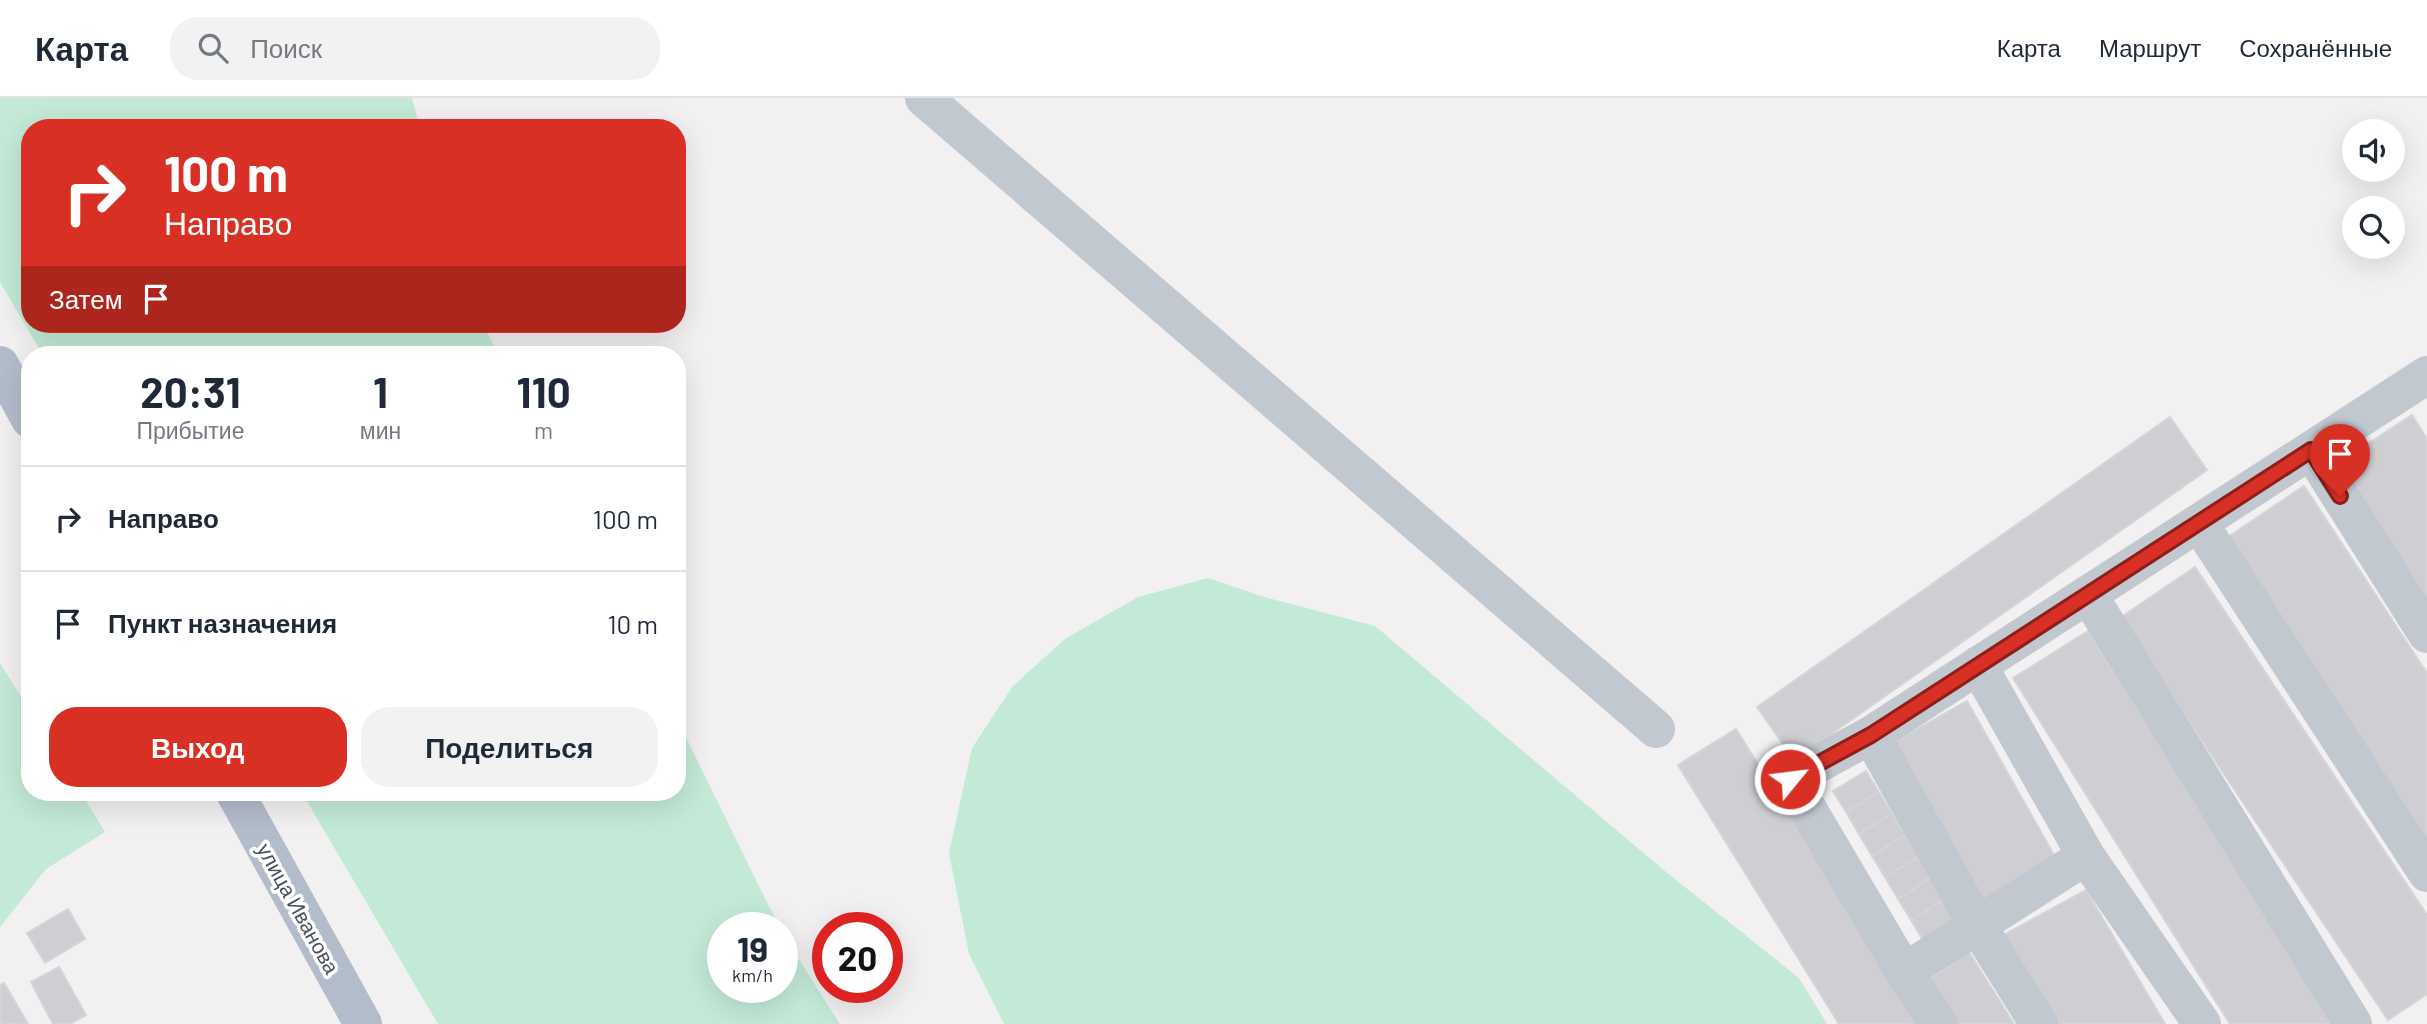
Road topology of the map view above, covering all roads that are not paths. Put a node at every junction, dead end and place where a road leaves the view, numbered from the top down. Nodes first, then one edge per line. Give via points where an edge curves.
1 (924, 98) edge
2 (0, 365) edge
3 (2427, 375) edge
4 (21, 403) edge
5 (2311, 450) junction
6 (2199, 523) junction
7 (2088, 594) junction
8 (2427, 634) edge
9 (1978, 665) junction
10 (1656, 729) dead end
11 (1871, 735) junction
12 (239, 801) edge
13 (2086, 856) junction
14 (2427, 873) edge
15 (1978, 925) junction
16 (1904, 972) junction
17 (363, 1024) edge
18 (1939, 1024) edge
19 (2039, 1024) edge
20 (2202, 1024) edge
21 (2353, 1024) edge

1 - 10 lane
2 - 4 main road
3 - 5 lane
5 - 6 lane
5 - 8 lane
6 - 7 lane
6 - 14 lane
7 - 9 lane
7 - 21 lane
9 - 11 lane
9 - 13 lane
11 - 15 lane
11 - 16 lane via 1790,779
12 - 17 main road, улица Иванова
13 - 15 lane
13 - 20 lane
15 - 16 lane
15 - 19 lane
16 - 18 lane

